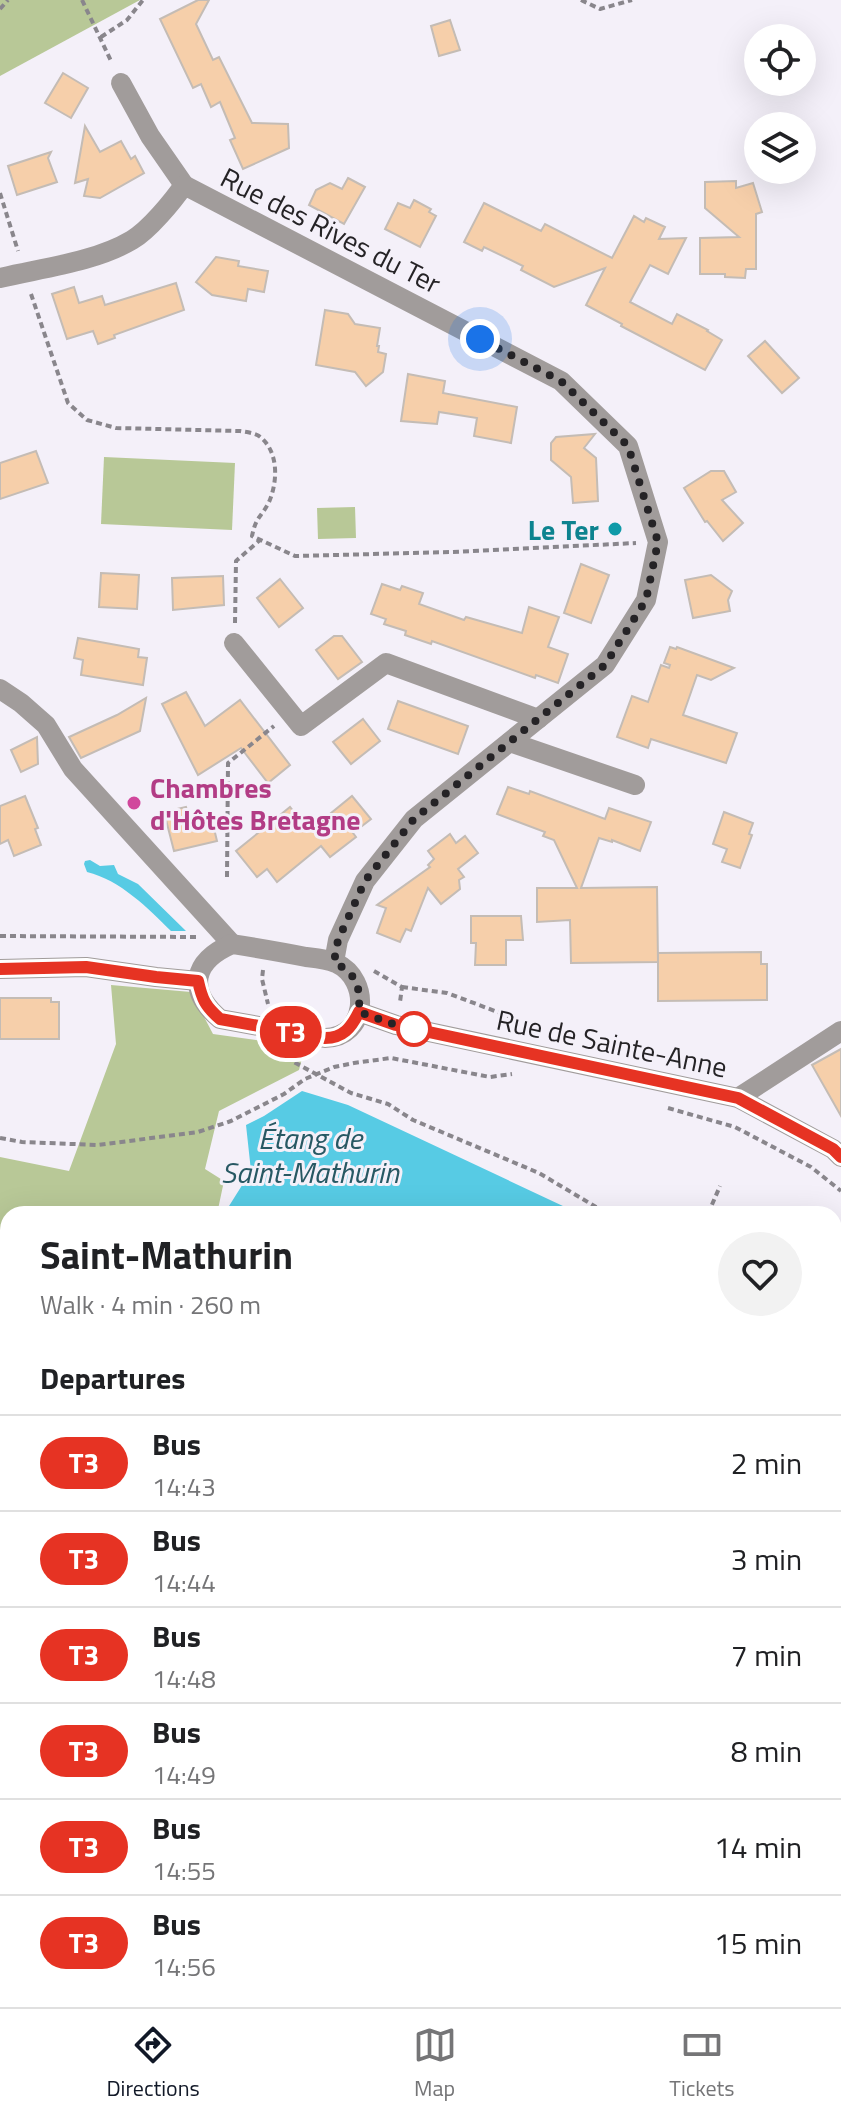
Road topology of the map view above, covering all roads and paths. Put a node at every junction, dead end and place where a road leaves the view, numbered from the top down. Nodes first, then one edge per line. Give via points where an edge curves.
1 (8, 0) edge
2 (82, 0) edge
3 (143, 0) edge
4 (581, 0) edge
5 (632, 0) edge
6 (0, 9) edge
7 (101, 37) junction
8 (104, 44) dead end
9 (121, 83) dead end
10 (184, 185) junction
11 (0, 193) edge
12 (24, 273) junction
13 (0, 278) edge
14 (260, 540) junction
15 (658, 542) junction
16 (234, 643) joint
17 (0, 689) edge
18 (538, 719) junction
19 (266, 733) dead end
20 (510, 742) junction
21 (635, 785) dead end
22 (227, 877) dead end
23 (0, 936) edge
24 (227, 938) junction
25 (334, 962) junction
26 (0, 969) edge
27 (198, 981) junction
28 (359, 1012) junction
29 (841, 1031) edge
30 (521, 1072) dead end
31 (315, 1075) junction
32 (738, 1098) junction
33 (664, 1107) dead end
34 (0, 1138) edge
35 (841, 1157) edge
36 (720, 1186) dead end
37 (841, 1191) edge
38 (594, 1206) edge
39 (711, 1206) edge

1 - 6 path
2 - 7 path
3 - 7 path via 127,20
4 - 5 path via 600,9
7 - 8 path
9 - 10 street, Rue des Rives du Ter
10 - 12 street, Rue des Rives du Ter via 136,238 106,253
10 - 15 street, Rue des Rives du Ter via 561,381 628,446
11 - 12 path
12 - 13 street, Rue des Rives du Ter
12 - 14 path via 68,403 87,420 116,428 240,431 257,434 269,447 275,480 270,499 255,520 252,536
14 - 15 path via 295,556
14 - 16 path via 236,561
15 - 18 street, Rue des Rives du Ter via 646,600 605,665
16 - 18 street via 301,726 386,663
17 - 24 street via 46,725 73,769
18 - 20 street, Rue des Rives du Ter
19 - 22 path via 228,763
20 - 21 street
20 - 25 street, Rue des Rives du Ter via 414,819 365,881 338,940
23 - 24 path
24 - 25 street
24 - 27 street via 208,957
25 - 28 street via 358,984
26 - 27 street via 86,967
27 - 28 street via 202,999 220,1019 266,1028 336,1038
28 - 32 street, Rue de Sainte-Anne via 396,1025
29 - 32 street
30 - 31 path via 490,1077 391,1058
31 - 34 path via 231,1121 198,1132 98,1145
31 - 38 path via 539,1173
32 - 35 street, Rue de Sainte-Anne
33 - 37 path via 735,1127 811,1167
36 - 39 path

